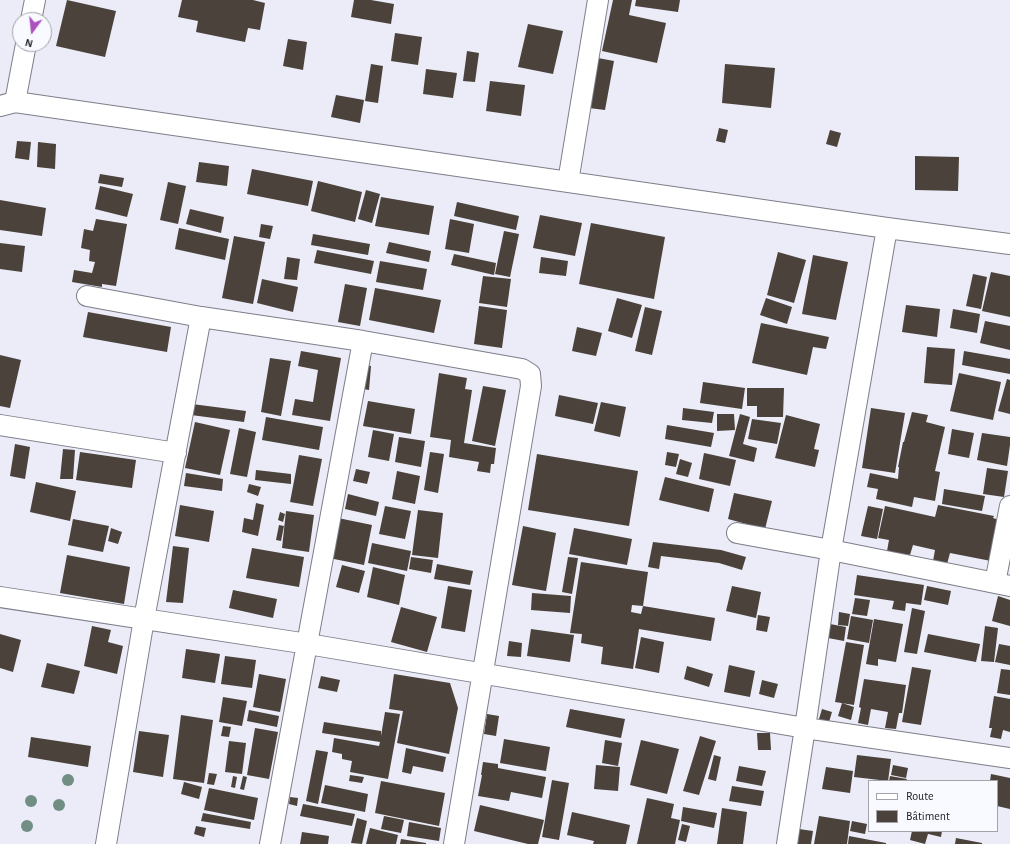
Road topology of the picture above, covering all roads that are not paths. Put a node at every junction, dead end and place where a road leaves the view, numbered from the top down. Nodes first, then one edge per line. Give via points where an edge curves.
1 (35, 0) edge
2 (598, 0) edge
3 (33, 12) edge
4 (24, 52) edge
5 (8, 104) edge
6 (568, 182) junction
7 (887, 228) junction
8 (1010, 244) edge
9 (87, 296) dead end
10 (201, 317) junction
11 (363, 341) junction
12 (0, 425) edge
13 (176, 453) junction
14 (1010, 506) edge
15 (737, 533) dead end
16 (831, 550) junction
17 (1003, 584) edge
18 (0, 596) edge
19 (144, 619) junction
20 (308, 644) junction
21 (483, 674) junction
22 (805, 728) junction
23 (1010, 758) edge
24 (106, 844) edge
25 (270, 844) edge
26 (454, 844) edge
27 (787, 844) edge

1 - 3 street
2 - 6 street
4 - 5 street
5 - 6 street
6 - 7 street
7 - 8 street
7 - 16 street
9 - 10 street
10 - 11 street
10 - 13 street
11 - 20 street
11 - 21 street via 522,369 530,374 531,386
12 - 13 street
13 - 19 street
14 - 17 street
15 - 16 street
16 - 17 street
16 - 22 street
18 - 19 street
19 - 20 street
19 - 24 street
20 - 21 street
20 - 25 street
21 - 22 street
21 - 26 street
22 - 23 street
22 - 27 street

